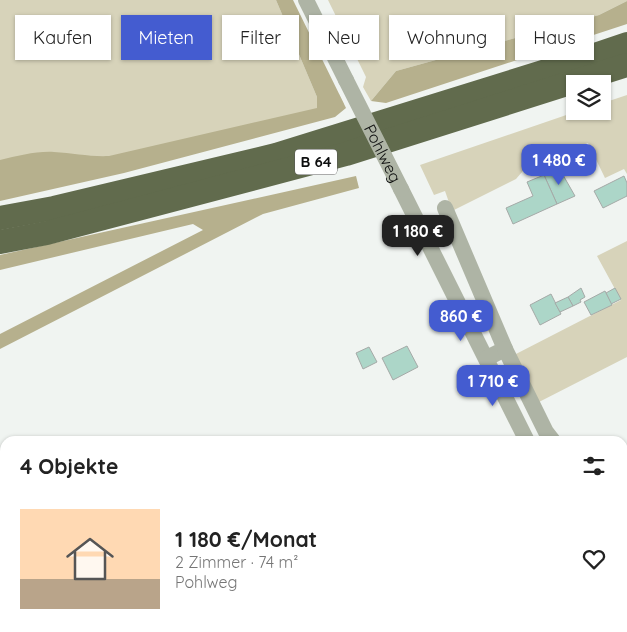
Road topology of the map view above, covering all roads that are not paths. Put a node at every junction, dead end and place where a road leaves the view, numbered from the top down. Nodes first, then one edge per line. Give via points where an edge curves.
1 (306, 0) edge
2 (627, 44) edge
3 (627, 65) edge
4 (445, 208) dead end
5 (0, 218) edge
6 (0, 242) edge
7 (505, 349) junction
8 (486, 358) junction
9 (525, 436) edge
10 (549, 436) edge

1 - 8 street, Pohlweg, bridge
2 - 5 highway, B 64 via 276,155
3 - 6 highway, B 64 via 346,154 47,233
4 - 7 street
7 - 8 street
7 - 10 street
8 - 9 street, Pohlweg

